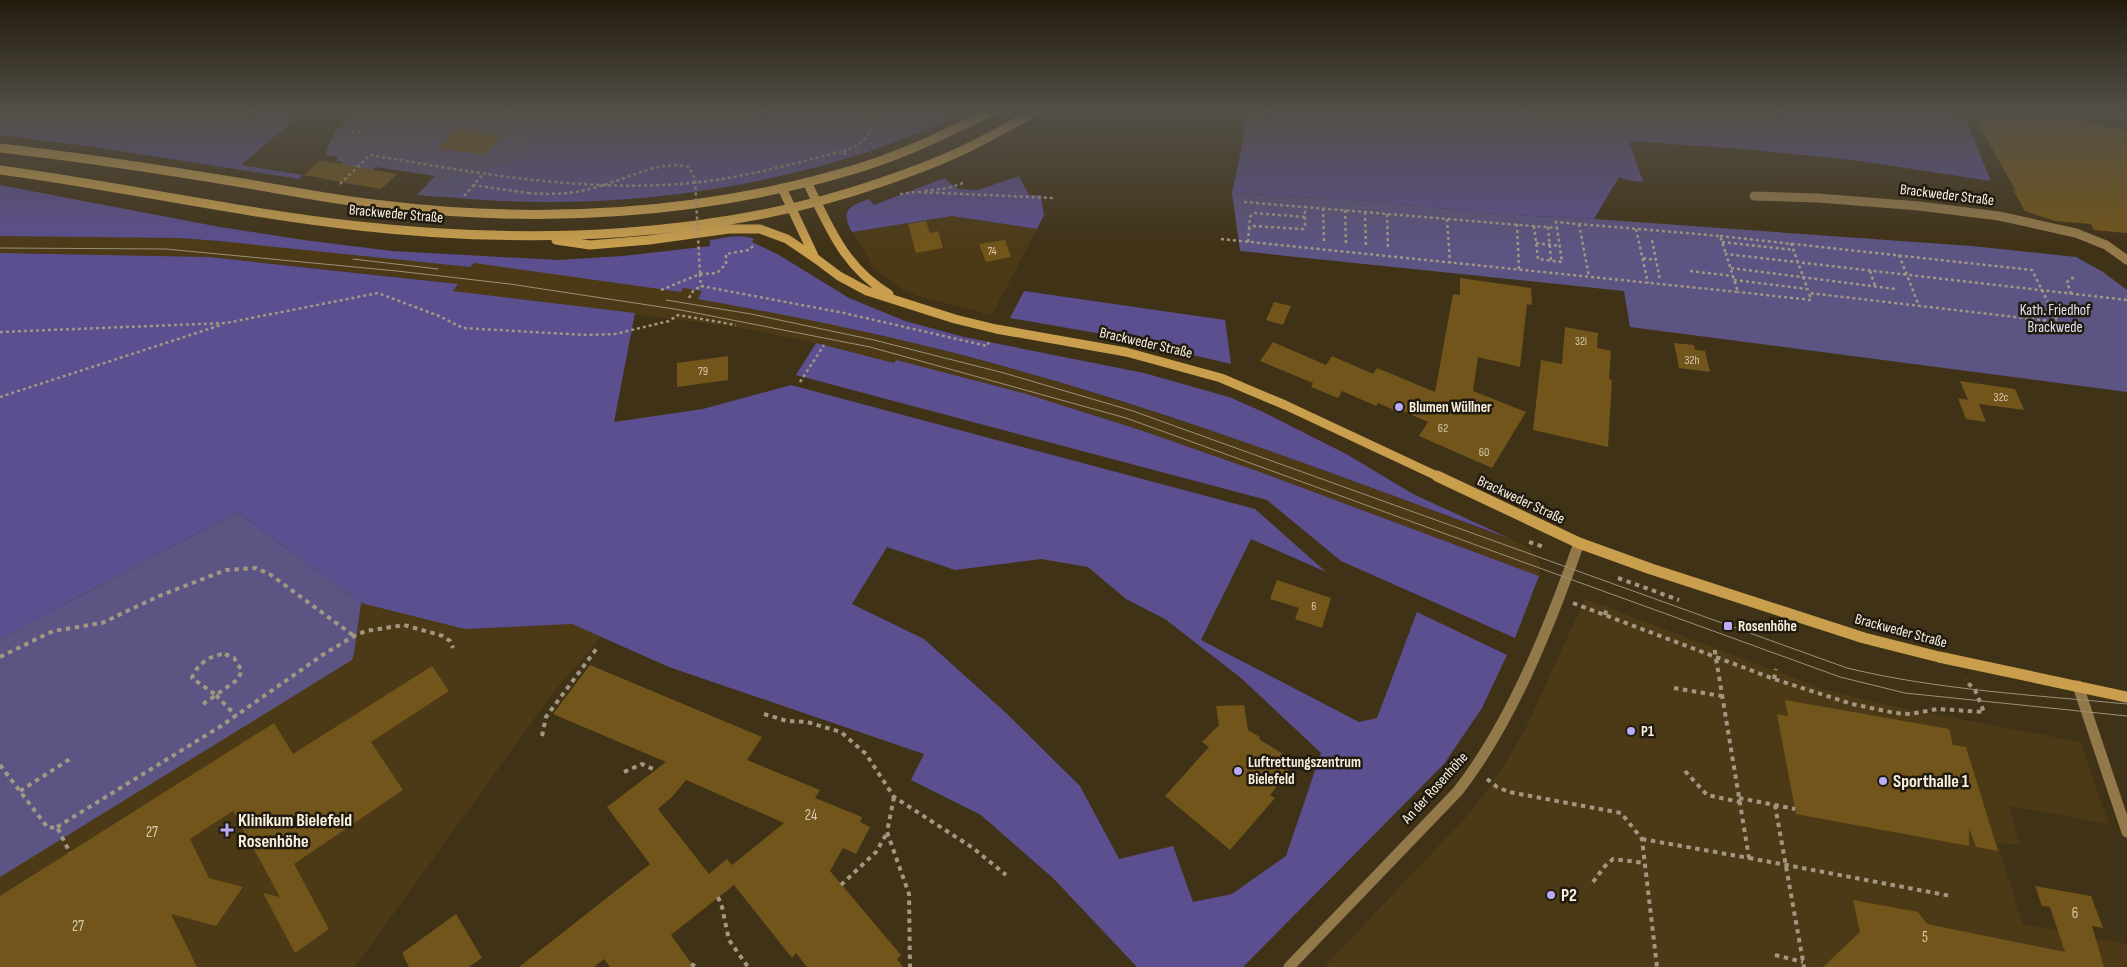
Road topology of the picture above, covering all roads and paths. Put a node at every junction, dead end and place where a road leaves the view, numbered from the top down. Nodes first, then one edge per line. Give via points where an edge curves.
1 (55, 156) edge
2 (369, 156) edge
3 (377, 156) edge
4 (823, 156) edge
5 (846, 156) edge
6 (899, 156) edge
7 (947, 156) edge
8 (847, 159) dead end
9 (0, 170) edge
10 (483, 174) junction
11 (807, 182) junction
12 (963, 183) dead end
13 (473, 185) junction
14 (338, 186) dead end
15 (782, 188) junction
16 (916, 192) junction
17 (894, 194) dead end
18 (1754, 196) dead end
19 (1054, 198) dead end
20 (816, 200) junction
21 (459, 201) dead end
22 (1244, 202) dead end
23 (790, 207) junction
24 (1305, 207) junction
25 (1323, 208) junction
26 (1345, 210) junction
27 (1365, 212) junction
28 (1387, 214) junction
29 (1305, 217) junction
30 (1447, 219) junction
31 (1517, 224) junction
32 (1579, 224) junction
33 (1534, 226) junction
34 (1548, 227) junction
35 (1557, 228) junction
36 (1249, 229) junction
37 (1636, 229) junction
38 (525, 236) junction
39 (1720, 236) junction
40 (1221, 239) dead end
41 (1652, 240) dead end
42 (1248, 242) junction
43 (1722, 242) junction
44 (756, 243) dead end
45 (1324, 243) dead end
46 (1536, 243) junction
47 (1791, 243) junction
48 (1549, 244) junction
49 (1346, 245) dead end
50 (1560, 246) junction
51 (1366, 247) dead end
52 (1388, 250) dead end
53 (1794, 250) junction
54 (1726, 254) junction
55 (1899, 255) junction
56 (815, 258) junction
57 (1643, 258) junction
58 (1551, 260) junction
59 (1656, 260) junction
60 (2127, 260) edge
61 (1798, 262) junction
62 (1450, 263) junction
63 (1731, 268) junction
64 (1519, 270) junction
65 (1870, 271) junction
66 (1690, 272) dead end
67 (700, 274) junction
68 (1907, 275) junction
69 (1589, 277) junction
70 (1804, 277) junction
71 (2074, 277) dead end
72 (1734, 278) junction
73 (1660, 280) dead end
74 (1648, 283) junction
75 (701, 286) junction
76 (1875, 286) junction
77 (1895, 288) dead end
78 (1808, 289) junction
79 (661, 290) dead end
80 (2042, 290) junction
81 (1738, 292) junction
82 (1809, 293) junction
83 (2071, 294) junction
84 (689, 298) dead end
85 (2127, 300) edge
86 (912, 306) junction
87 (1919, 306) junction
88 (226, 323) junction
89 (736, 325) dead end
90 (0, 332) edge
91 (990, 340) dead end
92 (824, 345) dead end
93 (800, 382) dead end
94 (0, 397) edge
95 (1579, 543) junction
96 (1618, 578) dead end
97 (1559, 598) junction
98 (1678, 600) dead end
99 (1608, 606) dead end
100 (1605, 615) junction
101 (354, 636) junction
102 (1714, 646) dead end
103 (454, 648) dead end
104 (597, 648) dead end
105 (0, 657) edge
106 (1715, 657) junction
107 (1776, 669) dead end
108 (1774, 679) junction
109 (2078, 686) junction
110 (1674, 688) dead end
111 (216, 695) junction
112 (1722, 696) junction
113 (2127, 697) edge
114 (203, 704) dead end
115 (1984, 712) dead end
116 (764, 714) dead end
117 (236, 716) junction
118 (542, 736) dead end
119 (70, 759) dead end
120 (0, 765) edge
121 (653, 769) dead end
122 (1475, 770) junction
123 (1685, 771) dead end
124 (624, 772) dead end
125 (20, 791) junction
126 (894, 797) junction
127 (1739, 800) junction
128 (1775, 805) junction
129 (1795, 809) dead end
130 (57, 827) junction
131 (2126, 828) edge
132 (888, 832) junction
133 (1642, 839) junction
134 (70, 852) dead end
135 (1749, 858) junction
136 (1645, 864) junction
137 (1786, 865) junction
138 (1006, 875) dead end
139 (1593, 882) dead end
140 (841, 885) dead end
141 (1951, 896) dead end
142 (718, 897) dead end
143 (1775, 955) dead end
144 (692, 964) dead end
145 (1804, 964) edge
146 (697, 967) edge
147 (748, 967) edge
148 (910, 967) edge
149 (1289, 967) edge
150 (1657, 967) edge

1 - 15 main road, Brackweder Straße via 396,207 477,212 550,214 640,209
2 - 14 path
3 - 10 path
4 - 10 path via 691,183 597,186
5 - 8 path
6 - 11 main road
7 - 20 main road via 910,172
9 - 38 main road, Brackweder Straße via 359,226
10 - 13 path
11 - 15 main road, Brackweder Straße
11 - 20 main road, Brackweder Straße
12 - 16 path
13 - 21 path
13 - 67 path, bridge via 548,196 582,192 668,164 689,167 695,179
15 - 23 main road, Brackweder Straße
16 - 17 path
16 - 19 path
18 - 60 street, Brackweder Straße via 1915,205 1988,214 2095,240
20 - 23 main road, Brackweder Straße
20 - 86 main road, Brackweder Straße via 848,260 874,285
22 - 24 path
23 - 38 main road, Brackweder Straße via 653,230
23 - 56 main road, Brackweder Straße
24 - 25 path
24 - 29 path
25 - 26 path
25 - 45 path
26 - 27 path
26 - 49 path
27 - 28 path
27 - 51 path
28 - 30 path
28 - 52 path
29 - 36 path via 1303,229 1253,226
29 - 36 path via 1253,214
30 - 31 path
30 - 62 path
31 - 33 path
31 - 64 path
32 - 35 path via 1556,222
32 - 37 path
32 - 69 path
33 - 34 path
33 - 46 path
34 - 35 path
34 - 48 path
35 - 50 path
36 - 42 path
37 - 39 path
37 - 57 path
38 - 56 main road via 590,245 729,229 760,230 787,239
39 - 43 path
39 - 47 path
40 - 42 path
41 - 59 path
42 - 62 path
43 - 53 path
43 - 54 path
44 - 67 path via 749,250 726,254 726,264 717,273
46 - 48 path
46 - 58 path via 1538,259
47 - 53 path
47 - 55 path
48 - 50 path
48 - 58 path
50 - 58 path via 1562,262
53 - 61 path
54 - 61 path
54 - 63 path
55 - 68 path
55 - 80 path via 2032,270
56 - 86 main road, Brackweder Straße via 867,291
57 - 59 path
57 - 74 path
59 - 73 path
61 - 65 path
61 - 70 path
62 - 64 path
63 - 70 path
63 - 72 path
64 - 69 path
65 - 68 path
65 - 76 path
66 - 72 path
67 - 75 path
67 - 79 path
68 - 80 path
68 - 87 path
69 - 74 path
70 - 76 path
70 - 78 path
71 - 83 path via 2067,282
72 - 78 path
72 - 81 path
74 - 81 path
75 - 84 path
75 - 91 path via 806,304 987,346
76 - 77 path
78 - 82 path
80 - 83 path
80 - 87 path via 2058,322
81 - 82 path via 1811,300
82 - 87 path
83 - 85 path
86 - 95 main road, Brackweder Straße via 996,329 1126,352 1220,378 1285,405
88 - 89 path via 378,293 463,328 605,334 651,326 678,315
88 - 90 path
88 - 94 path
92 - 93 path
95 - 97 street, An der Rosenhöhe
95 - 109 main road, Brackweder Straße via 1864,638
96 - 98 path
97 - 100 path
97 - 122 street, An der Rosenhöhe via 1502,726
99 - 100 path
100 - 106 path
101 - 103 path via 366,630 404,625 443,636
101 - 105 path via 271,575 245,567 207,576 102,623 53,631
101 - 117 path
102 - 106 path
104 - 118 path via 546,716
106 - 108 path
106 - 112 path
107 - 108 path
108 - 115 path via 1852,704 1895,713 1938,709
109 - 113 main road, Brackweder Straße
109 - 131 street
110 - 112 path
111 - 111 path via 236,680 242,671 229,654 220,654 199,664 192,672 195,682
111 - 114 path
111 - 117 path
112 - 127 path
116 - 126 path via 841,732 866,754
117 - 130 path
119 - 125 path
120 - 125 path
121 - 124 path via 642,764
122 - 133 path via 1509,792 1617,811
122 - 149 street, An der Rosenhöhe
123 - 127 path via 1707,795
125 - 130 path via 48,828
126 - 132 path
126 - 138 path via 973,848
127 - 128 path
127 - 135 path
128 - 129 path
128 - 137 path
130 - 134 path
132 - 140 path via 871,857
132 - 148 path via 909,894
133 - 135 path
133 - 136 path
135 - 137 path
136 - 139 path via 1614,858 1607,861
136 - 150 path
137 - 141 path
137 - 145 path
142 - 147 path via 723,905 730,944
143 - 145 path
144 - 146 path

